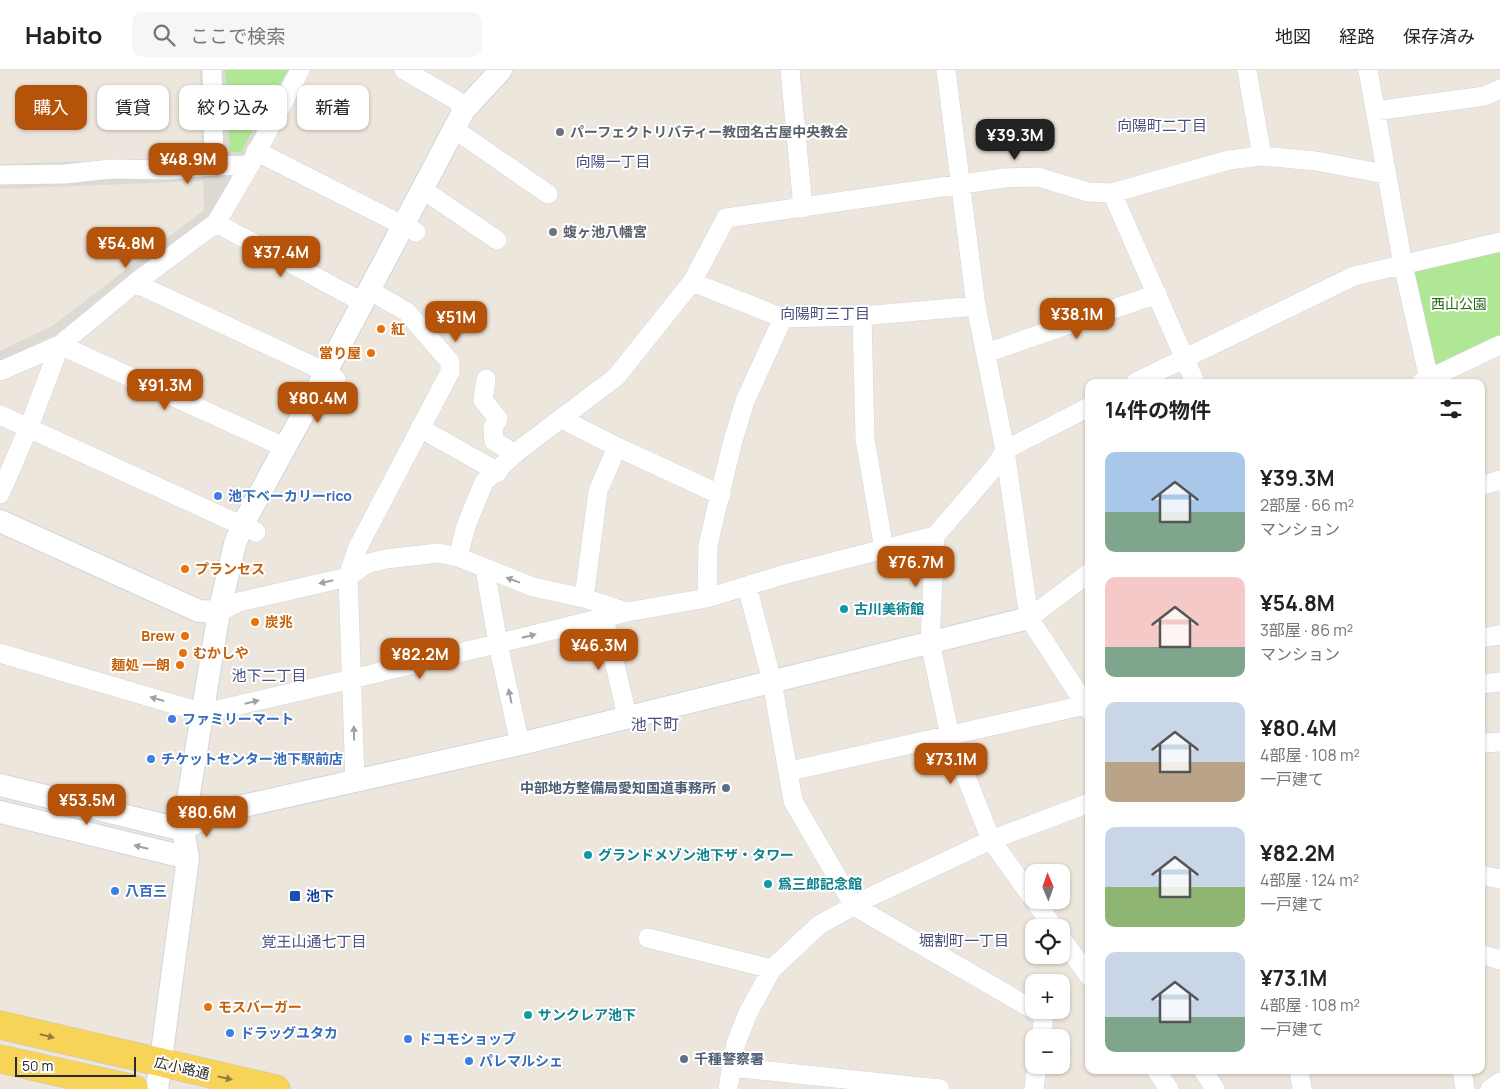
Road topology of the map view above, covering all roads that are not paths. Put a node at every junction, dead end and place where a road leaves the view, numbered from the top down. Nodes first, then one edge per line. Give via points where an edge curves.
1 (212, 70) edge
2 (300, 70) edge
3 (404, 70) edge
4 (501, 70) edge
5 (790, 70) edge
6 (946, 70) edge
7 (1247, 70) edge
8 (1368, 70) edge
9 (1500, 89) edge
10 (1375, 111) junction
11 (459, 119) junction
12 (1262, 156) junction
13 (253, 158) junction
14 (214, 166) junction
15 (1385, 174) junction
16 (0, 175) edge
17 (960, 185) junction
18 (422, 189) junction
19 (1112, 193) junction
20 (548, 194) dead end
21 (802, 208) junction
22 (216, 223) junction
23 (409, 228) junction
24 (497, 240) dead end
25 (1500, 242) edge
26 (1403, 265) junction
27 (692, 282) junction
28 (135, 283) junction
29 (1157, 294) junction
30 (365, 296) junction
31 (976, 306) junction
32 (862, 316) junction
33 (783, 318) junction
34 (60, 345) junction
35 (1500, 345) edge
36 (986, 354) junction
37 (1185, 358) junction
38 (0, 370) edge
39 (330, 377) junction
40 (486, 379) dead end
41 (1142, 379) edge
42 (1194, 379) edge
43 (1425, 379) edge
44 (1429, 379) edge
45 (1085, 409) edge
46 (0, 415) edge
47 (562, 419) junction
48 (29, 427) junction
49 (420, 428) junction
50 (284, 447) junction
51 (617, 447) junction
52 (1005, 450) junction
53 (515, 454) junction
54 (498, 472) junction
55 (1500, 480) edge
56 (1485, 485) edge
57 (0, 494) edge
58 (720, 495) junction
59 (0, 521) edge
60 (249, 529) junction
61 (935, 536) junction
62 (884, 549) junction
63 (458, 558) junction
64 (485, 569) junction
65 (1085, 575) edge
66 (348, 577) junction
67 (747, 586) junction
68 (584, 598) junction
69 (706, 598) junction
70 (219, 612) junction
71 (627, 612) junction
72 (604, 618) junction
73 (1028, 618) junction
74 (1500, 635) edge
75 (1485, 637) edge
76 (930, 642) junction
77 (498, 644) junction
78 (0, 653) edge
79 (353, 679) junction
80 (772, 681) junction
81 (1500, 682) edge
82 (1485, 684) edge
83 (1085, 705) edge
84 (1085, 708) edge
85 (204, 713) junction
86 (627, 716) junction
87 (950, 736) junction
88 (1500, 742) edge
89 (1485, 743) edge
90 (520, 744) junction
91 (790, 771) junction
92 (355, 782) junction
93 (0, 785) edge
94 (189, 796) junction
95 (1085, 805) edge
96 (0, 812) edge
97 (212, 813) junction
98 (184, 830) junction
99 (991, 840) junction
100 (188, 858) junction
101 (1485, 876) edge
102 (1500, 879) edge
103 (1025, 887) edge
104 (854, 906) junction
105 (648, 938) dead end
106 (1070, 950) edge
107 (1485, 955) edge
108 (1500, 960) edge
109 (772, 969) junction
110 (1085, 971) edge
111 (1025, 1005) edge
112 (0, 1025) edge
113 (0, 1059) edge
114 (731, 1067) junction
115 (1036, 1074) edge
116 (1159, 1074) edge
117 (1206, 1074) edge
118 (1300, 1074) edge
119 (1463, 1074) edge
120 (159, 1076) edge
121 (1500, 1082) edge
122 (134, 1089) edge
123 (276, 1089) edge
124 (728, 1089) edge
125 (940, 1089) edge
126 (1034, 1089) edge
127 (1170, 1089) edge
128 (1215, 1089) edge
129 (1302, 1089) edge
130 (1465, 1089) edge
131 (1490, 1089) edge

1 - 14 street
2 - 13 street
3 - 11 street via 456,100
4 - 11 street
5 - 21 street
6 - 17 street
7 - 12 street
8 - 10 street
9 - 10 street via 1485,96
10 - 15 street
11 - 18 street
11 - 20 street
12 - 15 street via 1316,161
12 - 19 street via 1228,160
13 - 14 street
13 - 22 street
13 - 23 street
14 - 16 street
15 - 26 street
17 - 19 street via 1038,177 1088,192
17 - 21 street
17 - 31 street
18 - 23 street
18 - 24 street
19 - 29 street
21 - 27 street via 726,218
22 - 28 street
22 - 30 street
23 - 30 street
25 - 26 street
26 - 37 street via 1354,276
26 - 43 street
27 - 33 street
27 - 47 street via 616,377
28 - 34 street
28 - 39 street via 305,362
29 - 36 street
29 - 37 street
30 - 39 street
30 - 49 street via 407,312 450,362 450,372
31 - 32 street
31 - 36 street
32 - 33 street
32 - 62 street via 865,439
33 - 58 street via 745,401
34 - 38 street
34 - 48 street
34 - 50 street
35 - 44 street
36 - 52 street
37 - 41 street
37 - 42 street
39 - 50 street
40 - 53 street via 483,400 498,419 493,428 494,441
45 - 52 street
46 - 48 street
47 - 51 street
47 - 53 street
48 - 57 street
48 - 60 street
49 - 54 street
49 - 66 street via 357,550
50 - 60 street
51 - 58 street
51 - 68 street via 598,491
52 - 61 street via 997,464
52 - 73 street
53 - 54 street
54 - 63 street via 484,482 473,504
55 - 56 street
58 - 69 street via 708,545
59 - 70 street via 199,611
60 - 70 street via 235,544
61 - 62 street
61 - 76 street
62 - 67 street
63 - 64 street
63 - 66 street via 438,553 386,559 366,564
68 -> 64 street via 534,587
64 - 77 street
65 - 73 street
66 -> 70 street via 239,602
66 - 79 street
67 - 69 street
67 - 80 street
68 - 71 street
69 - 71 street
70 - 85 street
71 - 72 street
77 -> 72 street
72 - 86 street
73 - 76 street
73 - 83 street
74 - 75 street
76 - 80 street
76 - 87 street
77 - 79 street
90 -> 77 street
85 -> 78 street
85 -> 79 street
92 -> 79 street
80 - 86 street
80 - 91 street
81 - 82 street
84 - 87 street
85 - 94 street
86 - 90 street
87 - 91 street
87 - 99 street
88 - 89 street
90 - 92 street
91 - 104 street via 793,801
92 - 97 street
93 - 98 street
94 - 97 street
94 - 98 street
95 - 99 street
100 -> 96 street
97 - 98 street
97 - 100 street
98 - 100 street
99 - 103 street
99 - 104 street
100 - 120 street
101 - 102 street
104 - 109 street via 820,925
104 - 111 street
105 - 109 street
106 - 110 street
107 - 108 street
109 - 114 street via 748,1013
112 -> 120 main road, 広小路通
113 - 122 main road
114 - 124 street
114 - 125 street
115 - 126 street
116 - 127 street
117 - 128 street
118 - 129 street
119 - 130 street
120 -> 123 main road, 広小路通
121 - 131 street

